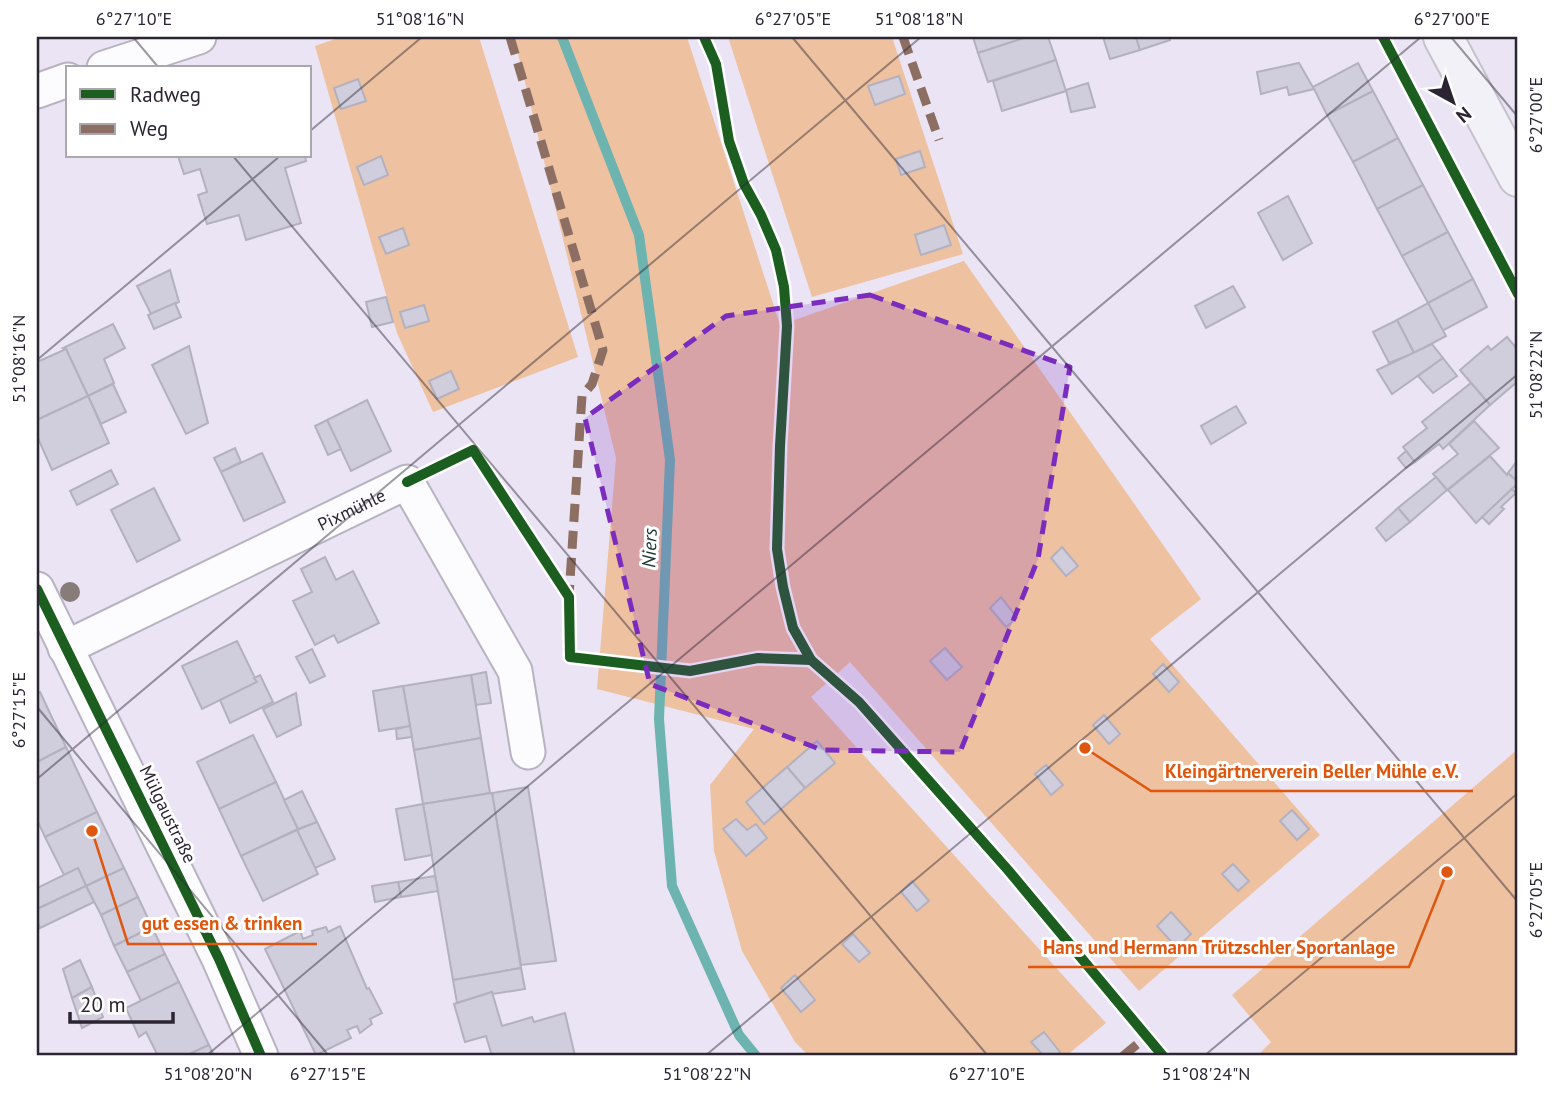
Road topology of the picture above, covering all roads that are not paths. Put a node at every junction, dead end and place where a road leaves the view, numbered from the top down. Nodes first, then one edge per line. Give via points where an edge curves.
1 (199, 37) edge
2 (1443, 37) edge
3 (110, 66) edge
4 (66, 81) edge
5 (37, 90) edge
6 (1518, 177) edge
7 (37, 589) edge
8 (65, 648) junction
9 (528, 752) dead end
10 (261, 1056) edge

1 - 3 street
2 - 6 main road
4 - 5 street
7 - 8 street, Mülgaustraße
8 - 9 street, Pixmühle via 407,482 515,671
8 - 10 street, Mülgaustraße via 219,959

